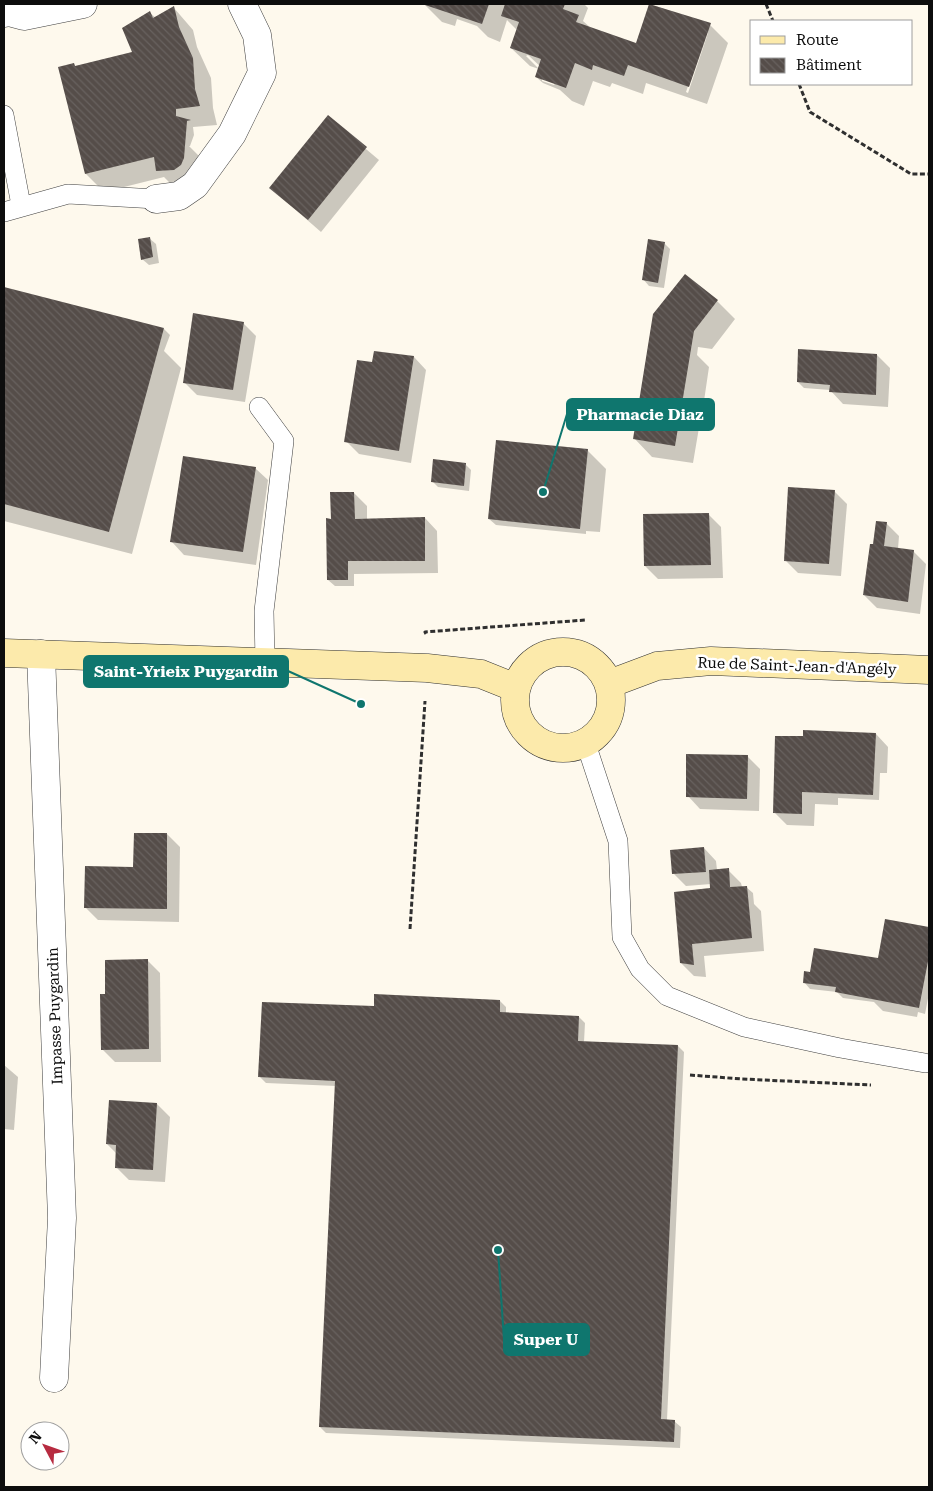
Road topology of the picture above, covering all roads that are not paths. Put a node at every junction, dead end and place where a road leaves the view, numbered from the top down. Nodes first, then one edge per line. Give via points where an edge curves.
1 (82, 4) edge
2 (242, 4) edge
3 (6, 13) edge
4 (4, 116) edge
5 (156, 199) joint
6 (21, 205) junction
7 (4, 212) edge
8 (259, 407) dead end
9 (4, 653) edge
10 (41, 654) junction
11 (265, 662) junction
12 (929, 670) edge
13 (609, 684) junction
14 (516, 688) junction
15 (586, 744) junction
16 (925, 1063) dead end
17 (54, 1378) dead end

1 - 3 street via 24,16
2 - 5 street via 257,35 262,73 232,134 196,185 179,196
4 - 6 lane
5 - 6 lane via 68,194
6 - 7 lane
8 - 11 lane via 284,441 264,611
9 - 10 main road
10 - 11 main road
10 - 17 street, Impasse Puygardin via 62,1218
11 - 14 main road via 427,668 481,674
12 - 13 main road, Rue de Saint-Jean-d'Angély via 710,661 657,666
13 - 14 main road via 594,662 579,654 564,652 548,654 534,662
13 - 15 main road via 612,705 607,720
14 - 15 main road via 518,719 539,743 555,748
15 - 16 lane via 618,841 622,937 640,969 667,996 744,1027

